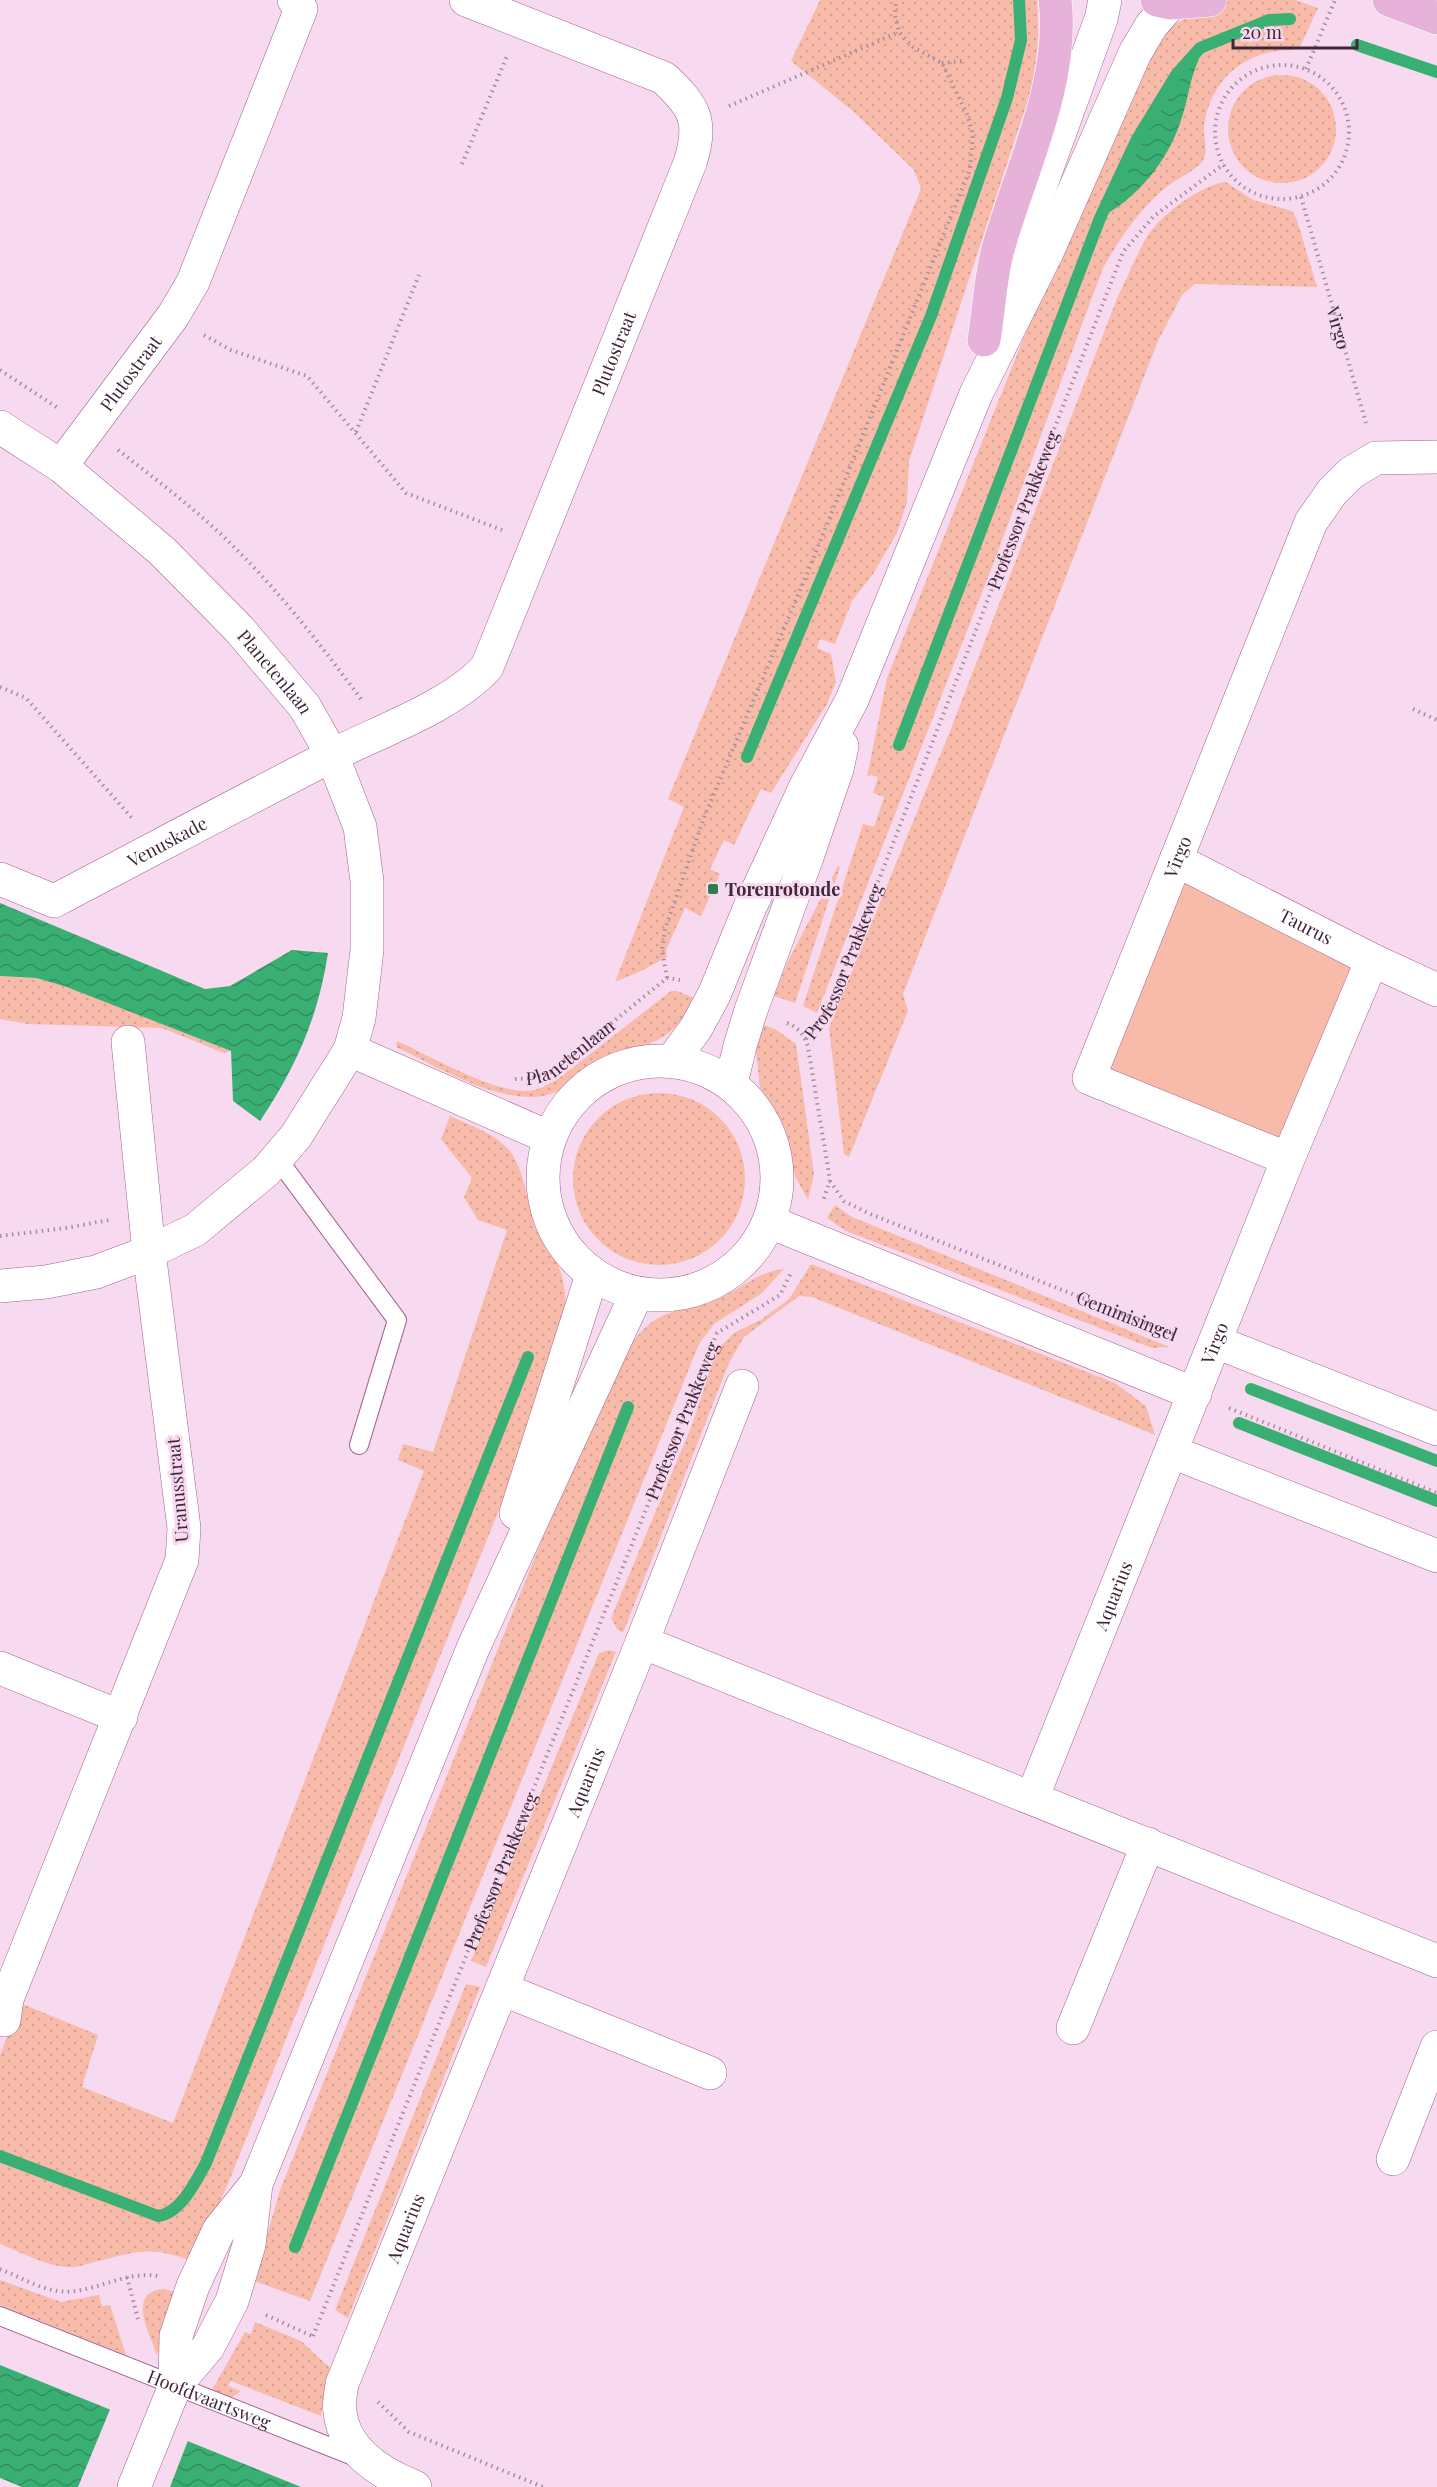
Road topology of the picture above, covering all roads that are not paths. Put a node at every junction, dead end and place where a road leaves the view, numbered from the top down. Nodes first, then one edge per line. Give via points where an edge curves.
1 (466, 0) edge
2 (1055, 0) edge
3 (1105, 0) edge
4 (1210, 0) edge
5 (1389, 0) edge
6 (1164, 2) edge
7 (302, 3) edge
8 (1437, 18) edge
9 (984, 340) junction
10 (976, 394) junction
11 (0, 427) edge
12 (1437, 457) edge
13 (61, 466) junction
14 (852, 700) junction
15 (332, 755) junction
16 (1176, 860) junction
17 (0, 879) edge
18 (1372, 960) junction
19 (1437, 990) edge
20 (128, 1042) dead end
21 (350, 1050) junction
22 (672, 1061) junction
23 (731, 1083) junction
24 (548, 1137) junction
25 (277, 1158) junction
26 (1288, 1159) junction
27 (770, 1222) junction
28 (149, 1252) junction
29 (592, 1275) junction
30 (0, 1286) edge
31 (637, 1293) junction
32 (1216, 1342) junction
33 (742, 1386) dead end
34 (1195, 1394) junction
35 (1437, 1429) edge
36 (359, 1444) dead end
37 (1172, 1452) junction
38 (1437, 1556) edge
39 (642, 1642) junction
40 (474, 1646) junction
41 (0, 1668) edge
42 (120, 1717) junction
43 (1032, 1798) junction
44 (1148, 1844) junction
45 (1437, 1961) edge
46 (502, 1989) junction
47 (4, 2020) dead end
48 (1073, 2028) dead end
49 (1437, 2047) edge
50 (710, 2073) dead end
51 (1393, 2159) dead end
52 (256, 2184) junction
53 (0, 2316) edge
54 (175, 2386) junction
55 (370, 2463) junction
56 (134, 2487) edge
57 (415, 2487) edge

1 - 15 street, Plutostraat via 664,78 684,96 697,120 696,143 487,667 453,694
2 - 9 main road via 1054,57 1042,112 998,252
3 - 9 street
4 - 6 main road
5 - 8 main road
6 - 10 street via 1135,53 1048,250
7 - 13 street, Plutostraat via 193,282 173,316
9 - 10 street
10 - 14 street
11 - 13 street, Planetenlaan
12 - 16 street, Virgo via 1376,458 1351,473 1311,522
13 - 15 street, Planetenlaan via 162,551 239,628 305,707
14 - 22 street via 806,786 714,995
14 - 23 street via 837,769 752,1010
15 - 17 street, Venuskade via 54,901
15 - 21 street, Planetenlaan via 360,827 367,881 367,950
16 - 18 street, Taurus
16 - 26 street, Virgo via 1089,1078
18 - 19 street, Taurus
18 - 26 street, Virgo
20 - 28 street
21 - 24 street
21 - 25 street, Planetenlaan via 296,1136
22 - 23 street
22 - 24 street via 639,1061 601,1074 572,1098
23 - 27 street via 755,1108 776,1144 778,1182
24 - 29 street via 543,1170 545,1205 564,1246
25 - 28 street, Planetenlaan via 234,1200 195,1230
25 - 36 lane via 397,1320
26 - 32 street, Virgo
27 - 31 street via 760,1244 740,1266 708,1285 679,1293
27 - 34 street
28 - 30 street, Planetenlaan via 96,1272
28 - 42 street, Uranusstraat via 184,1527 182,1560
29 - 31 street
29 - 40 street
31 - 40 street
32 - 34 street, Virgo
32 - 35 street
33 - 39 street, Aquarius
34 - 37 street, Aquarius
37 - 38 street
37 - 43 street, Aquarius
39 - 43 street
39 - 46 street, Aquarius
40 - 52 street
41 - 42 street
42 - 47 street, Uranusstraat via 7,1999
43 - 44 street
44 - 45 street
44 - 48 street
46 - 50 street
46 - 55 street, Aquarius via 342,2384 339,2410 344,2430
49 - 51 street
52 - 54 street via 249,2245 232,2301 208,2347
52 - 54 street via 219,2230 193,2286 176,2336
53 - 54 lane, Hoofdvaartsweg
54 - 55 lane, Hoofdvaartsweg
54 - 56 street
55 - 57 street, Hoofdvaartsweg via 389,2477

